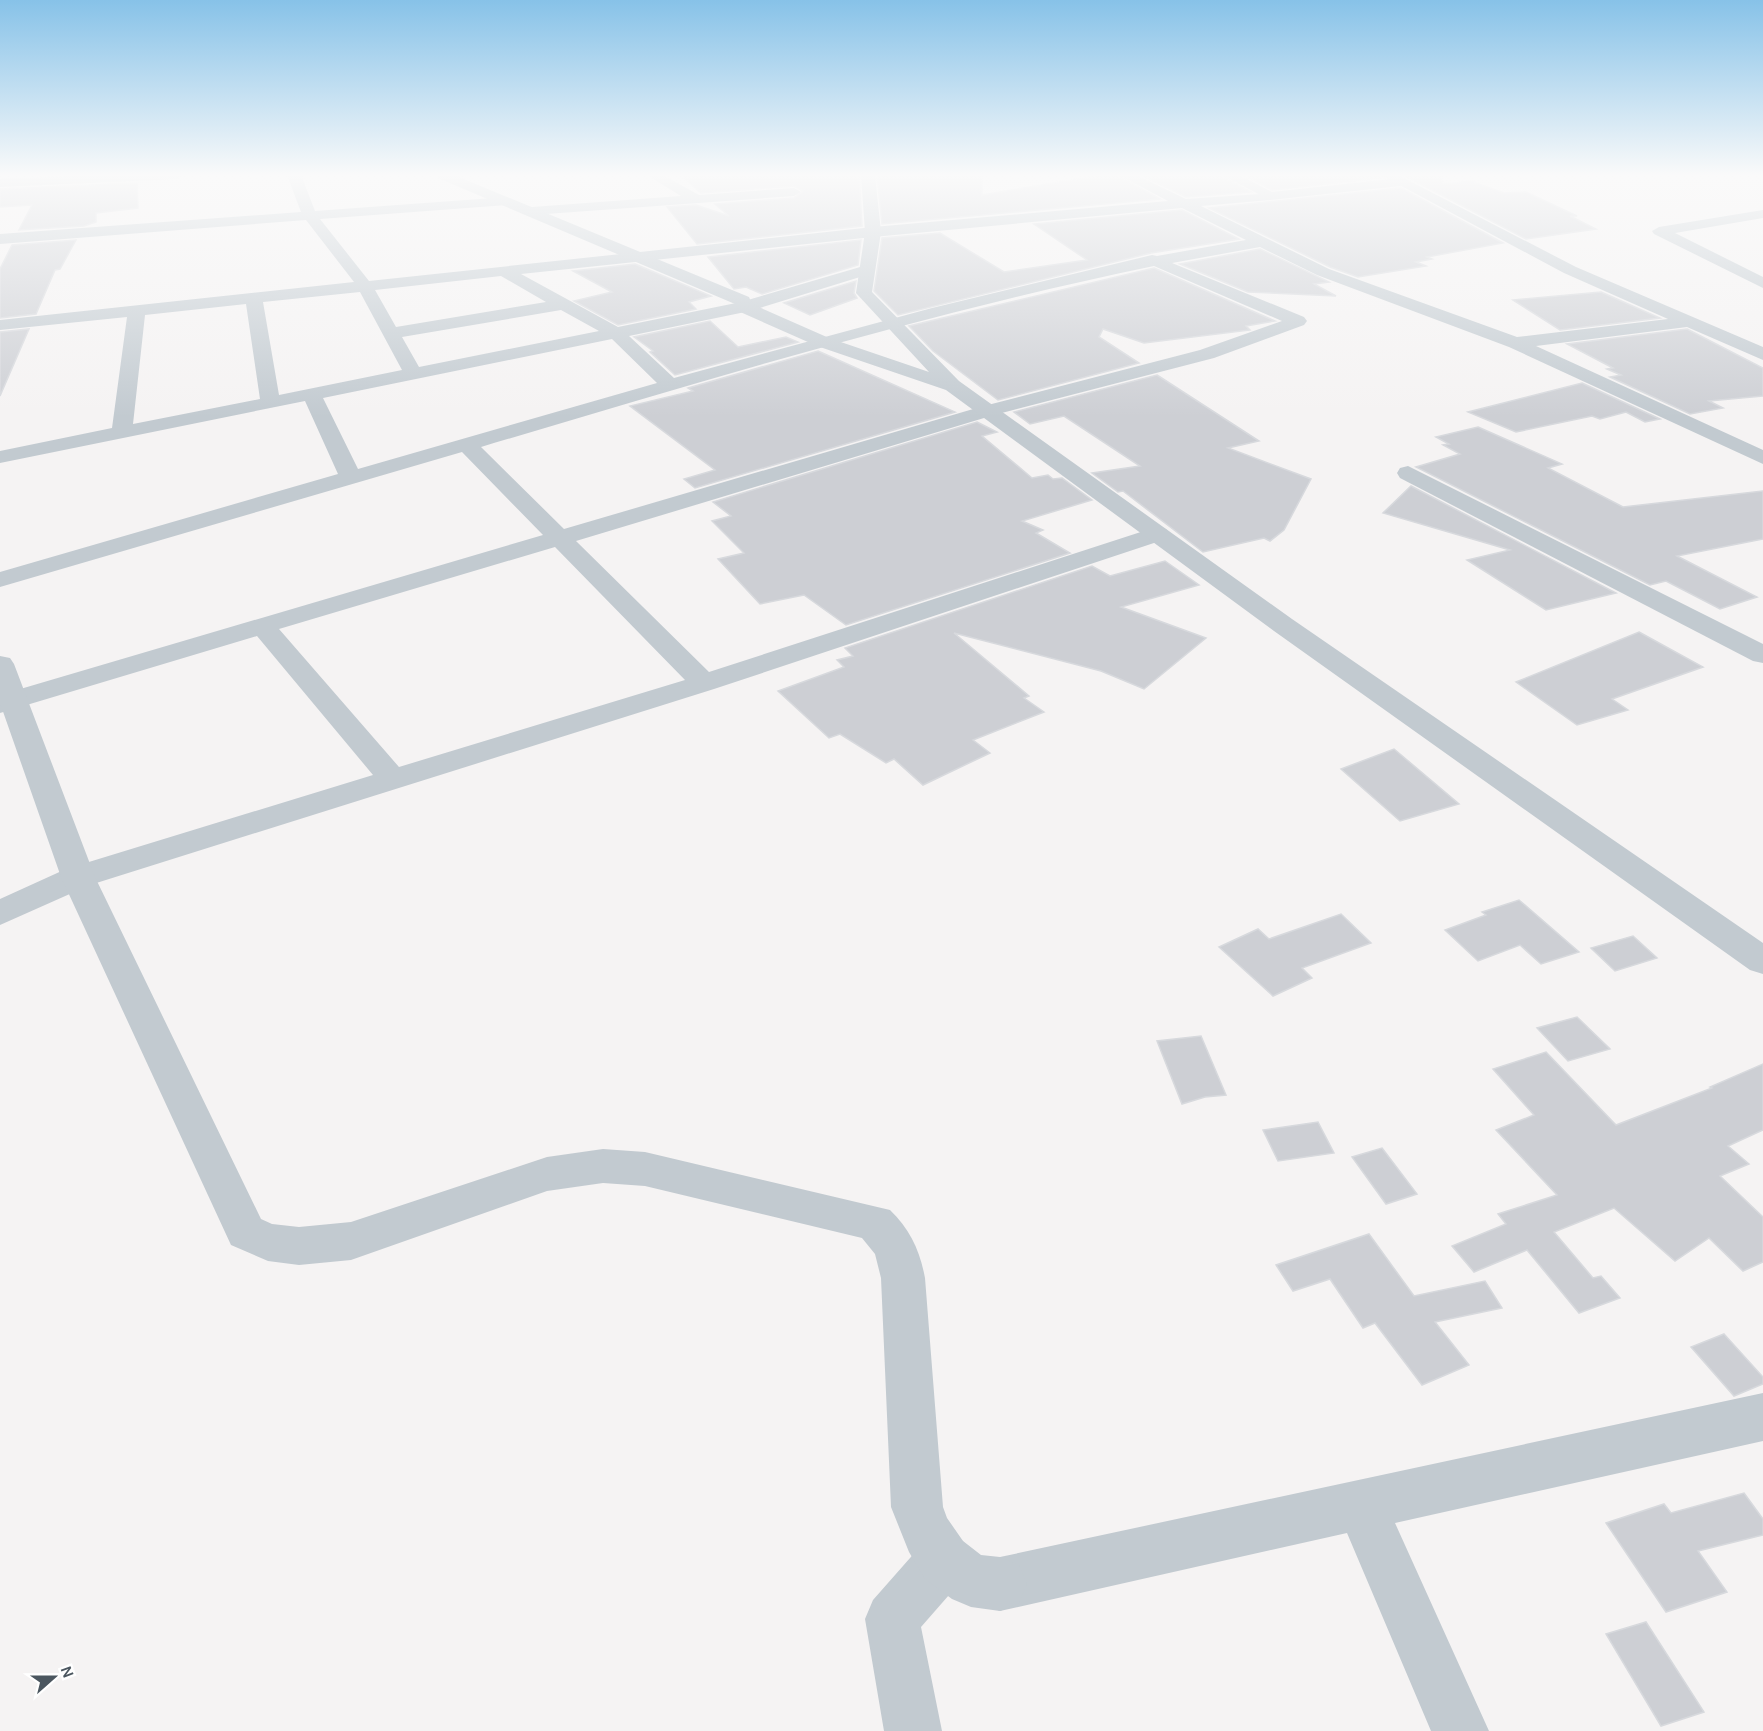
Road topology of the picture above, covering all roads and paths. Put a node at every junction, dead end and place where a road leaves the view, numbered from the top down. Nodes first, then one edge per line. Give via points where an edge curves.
1 (341, 256) edge
2 (635, 256) edge
3 (660, 256) edge
4 (869, 256) edge
5 (1178, 256) edge
6 (1290, 256) edge
7 (1542, 256) edge
8 (1709, 256) edge
9 (640, 258) junction
10 (1152, 260) junction
11 (867, 270) junction
12 (505, 272) junction
13 (1763, 283) edge
14 (365, 286) junction
15 (254, 298) junction
16 (563, 304) junction
17 (744, 307) junction
18 (137, 310) junction
19 (892, 322) junction
20 (1690, 322) junction
21 (0, 325) edge
22 (391, 333) junction
23 (616, 333) junction
24 (1763, 334) edge
25 (1724, 336) junction
26 (823, 342) junction
27 (1515, 343) junction
28 (1763, 354) edge
29 (413, 374) junction
30 (670, 385) junction
31 (952, 385) junction
32 (312, 395) junction
33 (271, 403) junction
34 (987, 411) junction
35 (122, 433) junction
36 (467, 445) junction
37 (0, 457) edge
38 (1763, 458) edge
39 (1408, 473) dead end
40 (351, 478) junction
41 (1158, 534) junction
42 (561, 537) junction
43 (0, 580) edge
44 (262, 626) junction
45 (1763, 656) edge
46 (704, 683) junction
47 (5, 689) edge
48 (392, 778) junction
49 (78, 877) junction
50 (0, 913) edge
51 (1763, 961) edge
52 (1763, 1417) edge
53 (1361, 1505) junction
54 (945, 1560) junction
55 (913, 1731) edge
56 (1460, 1731) edge

1 - 14 street
2 - 9 street
3 - 9 street
4 - 11 street
5 - 10 street
6 - 27 street via 1323,272
7 - 20 street
8 - 13 street
9 - 12 street
9 - 17 street via 743,301
10 - 19 street
10 - 34 street via 1298,321 1207,354
11 - 17 street
11 - 19 street via 864,293
12 - 14 street
12 - 16 street
14 - 15 street
14 - 22 street
15 - 18 street
15 - 33 street
16 - 22 street
16 - 23 street
17 - 23 street
17 - 26 street
18 - 21 street
18 - 35 street
19 - 26 street
19 - 31 street
20 - 25 street
20 - 27 street
22 - 29 street
23 - 29 street
23 - 30 street
24 - 25 street
25 - 28 street
26 - 30 street
26 - 31 street
27 - 38 street
29 - 32 street
30 - 36 street
31 - 34 street
32 - 33 street
32 - 40 street
33 - 35 street
34 - 41 street
34 - 42 street
35 - 37 street
36 - 40 street
36 - 42 street
39 - 45 street
40 - 43 street
41 - 46 street
41 - 51 street
42 - 44 street
42 - 46 street
44 - 47 street
44 - 48 street
46 - 48 street
47 - 49 street
48 - 49 street
49 - 50 street
49 - 54 street via 246,1232 268,1242 299,1246 351,1241 547,1174 603,1166 645,1169 875,1223 891,1237 899,1255 917,1507 927,1534
52 - 53 street
53 - 54 street via 1000,1584 971,1580
53 - 56 street
54 - 55 street via 892,1619

